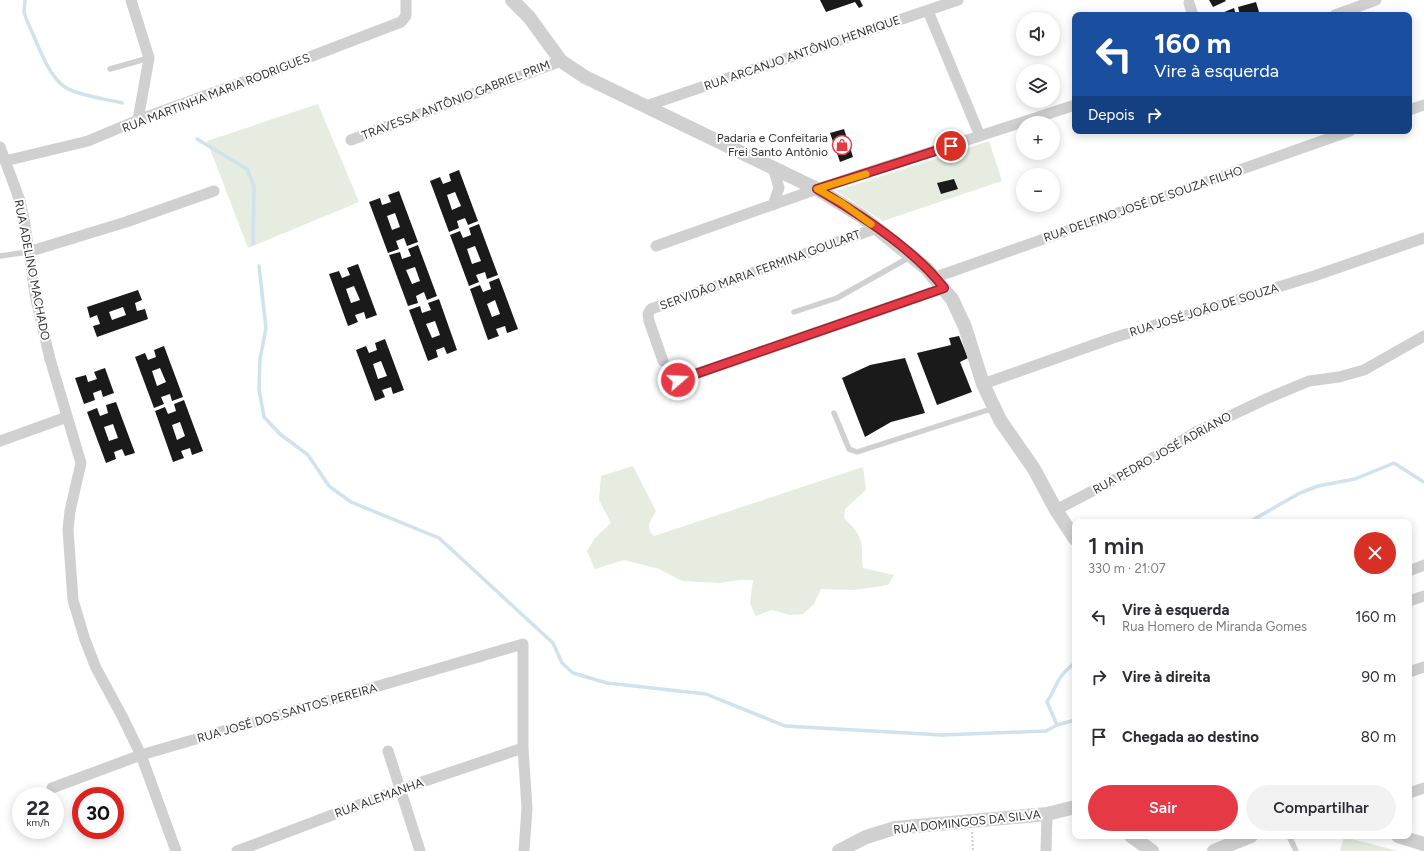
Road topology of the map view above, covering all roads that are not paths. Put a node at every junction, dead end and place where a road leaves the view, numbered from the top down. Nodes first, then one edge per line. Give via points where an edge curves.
1 (131, 0) edge
2 (406, 0) edge
3 (512, 0) edge
4 (958, 0) edge
5 (1376, 0) edge
6 (1189, 3) dead end
7 (928, 11) junction
8 (1192, 12) edge
9 (1343, 12) edge
10 (149, 58) junction
11 (561, 61) junction
12 (110, 69) dead end
13 (1424, 105) edge
14 (646, 106) junction
15 (1072, 106) edge
16 (1412, 109) edge
17 (1051, 116) edge
18 (138, 120) junction
19 (1016, 127) edge
20 (1342, 134) edge
21 (980, 136) junction
22 (351, 140) dead end
23 (0, 147) edge
24 (5, 161) junction
25 (772, 167) junction
26 (817, 189) junction
27 (214, 191) dead end
28 (774, 205) junction
29 (877, 228) junction
30 (1424, 238) edge
31 (656, 246) dead end
32 (28, 252) junction
33 (0, 256) edge
34 (912, 256) junction
35 (940, 283) junction
36 (794, 312) dead end
37 (1424, 336) edge
38 (663, 361) dead end
39 (678, 380) dead end
40 (984, 384) junction
41 (994, 408) junction
42 (834, 413) dead end
43 (67, 418) junction
44 (0, 441) edge
45 (1056, 510) junction
46 (1072, 534) edge
47 (1424, 564) edge
48 (1412, 570) edge
49 (1424, 596) edge
50 (1412, 600) edge
51 (1424, 667) edge
52 (1412, 671) edge
53 (523, 748) junction
54 (388, 751) dead end
55 (141, 756) junction
56 (55, 787) edge
57 (1424, 788) edge
58 (401, 789) junction
59 (1412, 792) edge
60 (1072, 808) edge
61 (1047, 814) junction
62 (1134, 839) edge
63 (1244, 839) edge
64 (1290, 839) edge
65 (1408, 839) edge
66 (1424, 844) edge
67 (176, 851) edge
68 (237, 851) edge
69 (420, 851) edge
70 (524, 851) edge
71 (840, 851) edge
72 (1046, 851) edge
73 (1152, 851) edge
74 (1214, 851) edge
75 (1296, 851) edge

1 - 10 street
2 - 18 street, RUA MARTINHA MARIA RODRIGUES via 406,16 401,22
3 - 11 street via 529,17
4 - 7 street, RUA ARCANJO ANTÔNIO HENRIQUE
5 - 9 street
6 - 8 street
7 - 14 street, RUA ARCANJO ANTÔNIO HENRIQUE
7 - 21 street
10 - 12 lane
10 - 18 street
11 - 14 street via 585,77
11 - 22 street, TRAVESSA ANTÔNIO GABRIEL PRIM
13 - 16 street
14 - 25 street
15 - 17 street
18 - 24 street, RUA MARTINHA MARIA RODRIGUES via 88,142
19 - 21 street
20 - 35 street, RUA DELFINO JOSÉ DE SOUZA FILHO
21 - 26 street
23 - 24 street, RUA ADELINO MACHADO
24 - 32 street, RUA ADELINO MACHADO via 20,201
25 - 26 street
25 - 28 street via 778,188
26 - 28 street
26 - 29 street
27 - 32 street via 126,222
28 - 31 street
29 - 34 street
29 - 38 street, SERVIDÃO MARIA FERMINA GOULART via 651,309 648,314 649,321
30 - 40 street, RUA JOSÉ JOÃO DE SOUZA via 1306,279 1120,336
32 - 33 lane
32 - 43 street, RUA ADELINO MACHADO via 50,359
34 - 35 street
34 - 36 lane via 837,298
35 - 39 street, RUA DELFINO JOSÉ DE SOUZA FILHO
35 - 40 street via 952,299 965,327
37 - 45 street, RUA PEDRO JOSÉ ADRIANO via 1364,370 1309,381 1196,432 1127,473
40 - 41 street
41 - 42 lane via 857,452 849,449
41 - 45 street via 1034,469
43 - 44 street
43 - 55 street, RUA ADELINO MACHADO via 81,463 68,530 73,600 84,640 96,668
45 - 46 street
47 - 48 street
49 - 50 street
51 - 52 street
53 - 55 street, RUA JOSÉ DOS SANTOS PEREIRA via 523,644
53 - 58 street, RUA ALEMANHA
53 - 70 street via 527,808
54 - 58 street
55 - 56 street, RUA JOSÉ DOS SANTOS PEREIRA
55 - 67 street, RUA ADELINO MACHADO
57 - 59 street
58 - 68 street, RUA ALEMANHA
58 - 69 street
60 - 61 street, RUA DOMINGOS DA SILVA
61 - 71 street, RUA DOMINGOS DA SILVA via 895,828 866,837
61 - 72 street
62 - 73 street
63 - 74 street
64 - 75 lane
65 - 66 street

